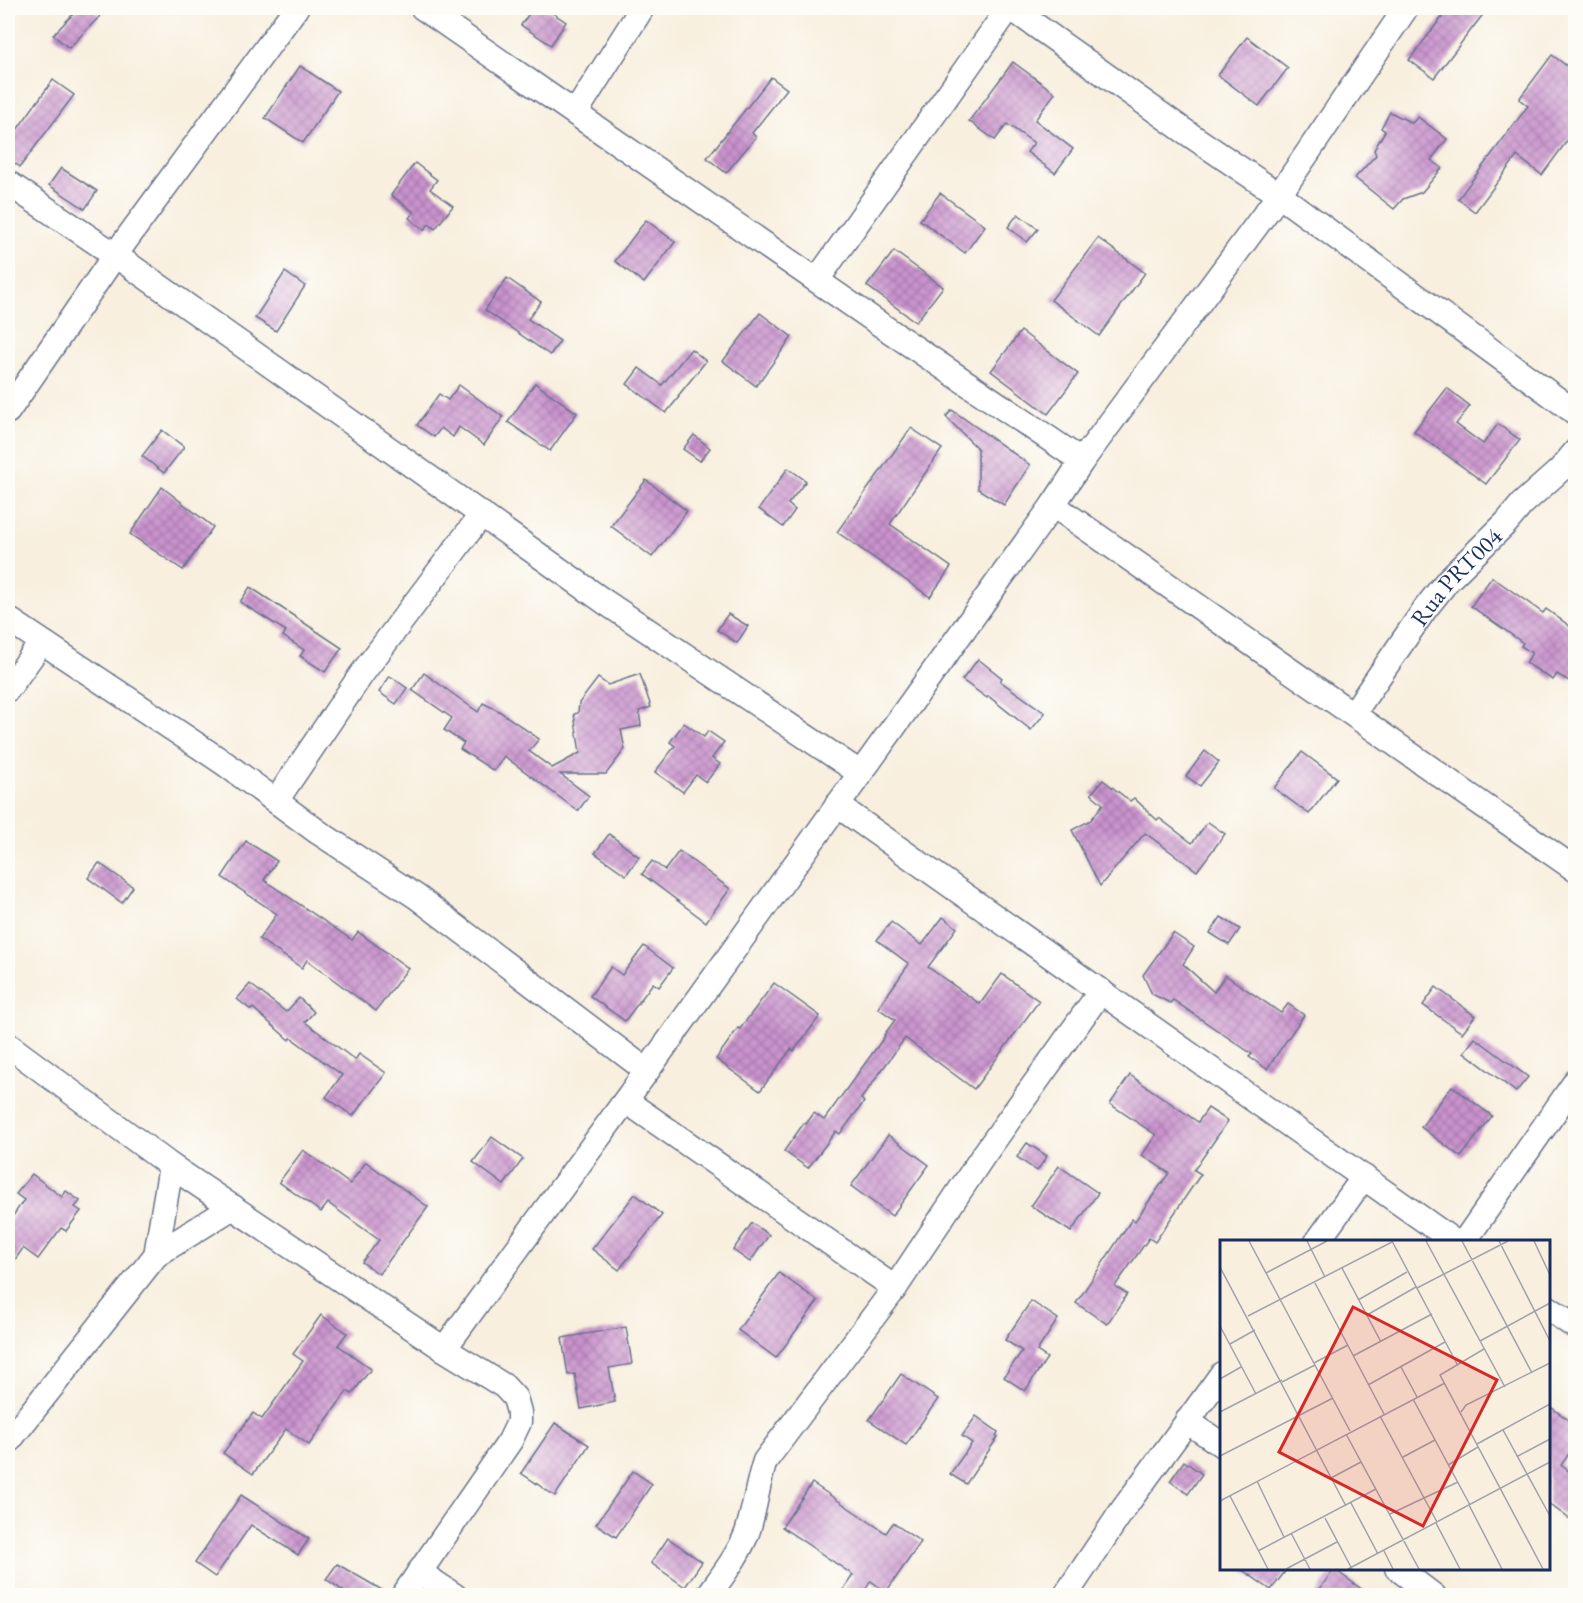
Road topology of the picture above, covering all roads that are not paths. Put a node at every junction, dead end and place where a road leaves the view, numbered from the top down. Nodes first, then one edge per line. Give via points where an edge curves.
1 (296, 8) edge
2 (423, 8) edge
3 (642, 8) edge
4 (1010, 8) edge
5 (1406, 8) edge
6 (576, 112) junction
7 (8, 183) edge
8 (1279, 195) junction
9 (115, 255) junction
10 (817, 280) junction
11 (8, 411) edge
12 (1575, 413) edge
13 (1575, 451) edge
14 (1082, 461) junction
15 (1053, 505) junction
16 (482, 514) junction
17 (8, 619) edge
18 (41, 643) junction
19 (8, 688) edge
20 (1353, 714) junction
21 (860, 772) junction
22 (276, 801) junction
23 (837, 806) junction
24 (1575, 870) edge
25 (1101, 991) junction
26 (8, 1045) edge
27 (647, 1071) junction
28 (1575, 1081) edge
29 (626, 1101) junction
30 (171, 1166) junction
31 (1364, 1177) junction
32 (233, 1207) junction
33 (1318, 1240) edge
34 (1452, 1240) edge
35 (1465, 1240) edge
36 (156, 1255) junction
37 (896, 1288) junction
38 (1550, 1309) edge
39 (1575, 1327) edge
40 (444, 1349) junction
41 (1220, 1375) edge
42 (1187, 1422) junction
43 (8, 1442) edge
44 (1220, 1444) edge
45 (1398, 1570) edge
46 (419, 1572) junction
47 (1428, 1594) edge
48 (403, 1596) edge
49 (455, 1596) edge
50 (708, 1596) edge
51 (1065, 1596) edge

1 - 9 street
2 - 6 street
3 - 6 street
4 - 8 street
4 - 10 street
5 - 8 street
6 - 10 street
7 - 9 street
8 - 12 street
8 - 14 street
9 - 11 street
9 - 16 street
10 - 14 street
13 - 20 street, Rua PRT004 via 1448,580
14 - 15 street
15 - 20 street
15 - 21 street
16 - 21 street via 605,603
16 - 22 street via 361,675
17 - 18 street
18 - 19 street
18 - 22 street
20 - 24 street
21 - 23 street
22 - 27 street via 417,897
23 - 25 street
23 - 27 street
25 - 31 street
25 - 37 street via 982,1156
26 - 30 street
27 - 29 street
28 - 35 street
29 - 37 street
29 - 40 street
30 - 32 street
30 - 36 street
31 - 33 street
31 - 34 street
32 - 36 street
32 - 40 street
36 - 43 street
37 - 50 street via 765,1461 746,1535
38 - 39 street
40 - 46 street via 504,1386 515,1398 519,1422 510,1441
41 - 42 street
42 - 44 street
42 - 51 street
45 - 47 street
46 - 48 street
46 - 49 street

